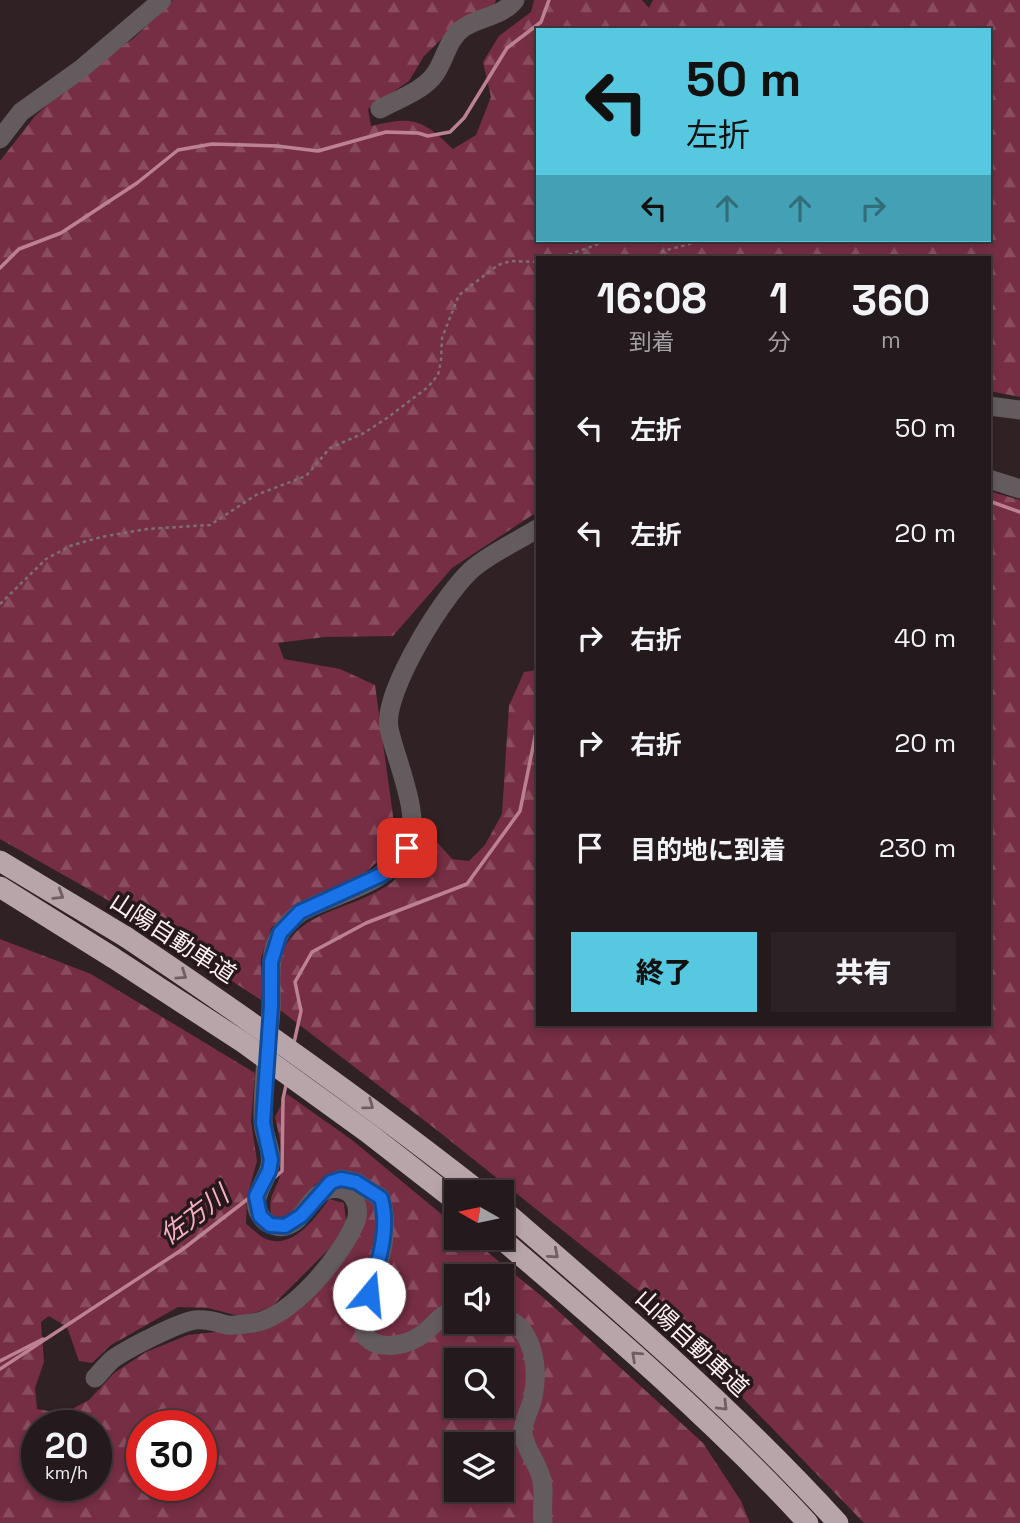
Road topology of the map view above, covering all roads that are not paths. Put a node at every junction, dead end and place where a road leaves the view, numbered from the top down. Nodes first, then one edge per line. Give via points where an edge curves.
1 (162, 0) edge
2 (515, 0) edge
3 (380, 109) dead end
4 (0, 139) edge
5 (991, 406) edge
6 (1020, 410) edge
7 (991, 480) edge
8 (1020, 489) edge
9 (536, 530) edge
10 (0, 861) edge
11 (0, 887) edge
12 (465, 1180) edge
13 (444, 1192) edge
14 (319, 1194) junction
15 (514, 1219) edge
16 (514, 1250) edge
17 (444, 1315) edge
18 (514, 1323) edge
19 (95, 1378) dead end
20 (542, 1523) edge
21 (808, 1523) edge
22 (838, 1523) edge

1 - 4 street via 81,69 21,112
2 - 3 street via 460,30 449,41 435,75
5 - 6 street
7 - 8 street
9 - 14 street via 475,566 443,601 391,706 388,725 412,829 407,848 383,874 300,912 280,933 271,962 263,1123 271,1160 256,1196 257,1205 270,1225 285,1226 301,1216
10 -> 12 highway, 山陽自動車道, bridge via 243,1016
11 - 13 highway, 山陽自動車道, bridge via 244,1043
14 - 17 street via 341,1179 356,1182 381,1198 385,1214 381,1255 362,1326 371,1342 381,1346 406,1343
14 - 19 street via 330,1189 348,1191 358,1218 336,1259 282,1313 231,1325 192,1320 114,1359
15 -> 22 highway, 山陽自動車道 via 714,1398
21 -> 16 highway, 山陽自動車道 via 701,1417
18 - 20 street via 526,1335 536,1383 523,1434 542,1476

